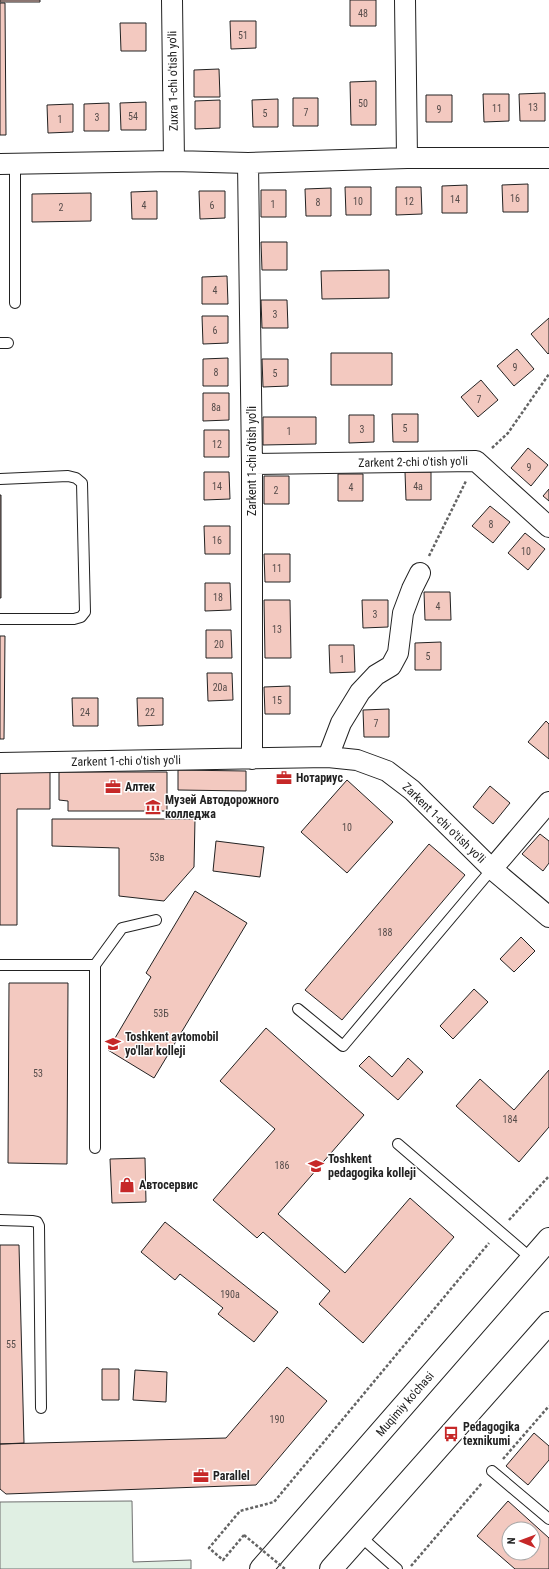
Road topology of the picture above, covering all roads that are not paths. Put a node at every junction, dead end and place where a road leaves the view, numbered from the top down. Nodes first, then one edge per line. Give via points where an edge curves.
1 (172, 0) edge
2 (405, 0) edge
3 (407, 158) junction
4 (549, 158) edge
5 (174, 161) junction
6 (248, 163) junction
7 (8, 164) edge
8 (15, 303) dead end
9 (252, 464) junction
10 (0, 479) edge
11 (549, 527) edge
12 (420, 573) dead end
13 (0, 619) edge
14 (328, 757) junction
15 (252, 759) junction
16 (0, 763) edge
17 (549, 802) edge
18 (492, 869) junction
19 (549, 917) edge
20 (156, 920) dead end
21 (0, 965) edge
22 (94, 965) junction
23 (298, 1009) dead end
24 (398, 1144) dead end
25 (95, 1148) dead end
26 (0, 1220) edge
27 (549, 1239) edge
28 (532, 1259) junction
29 (549, 1322) edge
30 (41, 1408) dead end
31 (492, 1471) road end
32 (549, 1519) edge
33 (360, 1536) junction
34 (261, 1569) edge
35 (331, 1569) edge
36 (397, 1569) edge

1 - 5 street, Zuxra 1-chi o'tish yo'li
2 - 3 street
3 - 4 street
3 - 6 street
5 - 6 street
5 - 7 street
6 - 9 street, Zarkent 1-chi o'tish yo'li
7 - 8 lane
9 - 11 street, Zarkent 2-chi o'tish yo'li via 476,461
9 - 15 street, Zarkent 1-chi o'tish yo'li
10 - 13 lane via 68,476 82,483 85,612 74,619
12 - 14 street via 403,612 398,653 391,666 376,675 360,692 341,723
14 - 15 street, Zarkent 1-chi o'tish yo'li
14 - 18 street, Zarkent 1-chi o'tish yo'li via 357,760 387,770 412,790
15 - 16 street, Zarkent 1-chi o'tish yo'li
17 - 18 street
18 - 19 street, Zarkent 1-chi o'tish yo'li
18 - 23 lane via 343,1046
20 - 22 lane via 122,928
21 - 22 lane
22 - 25 lane
24 - 28 lane
26 - 30 lane via 32,1221 37,1222 39,1226
27 - 28 main road, Muqimiy ko'chasi
28 - 34 main road, Muqimiy ko'chasi
29 - 33 main road
31 - 32 lane
33 - 35 main road
33 - 36 lane

